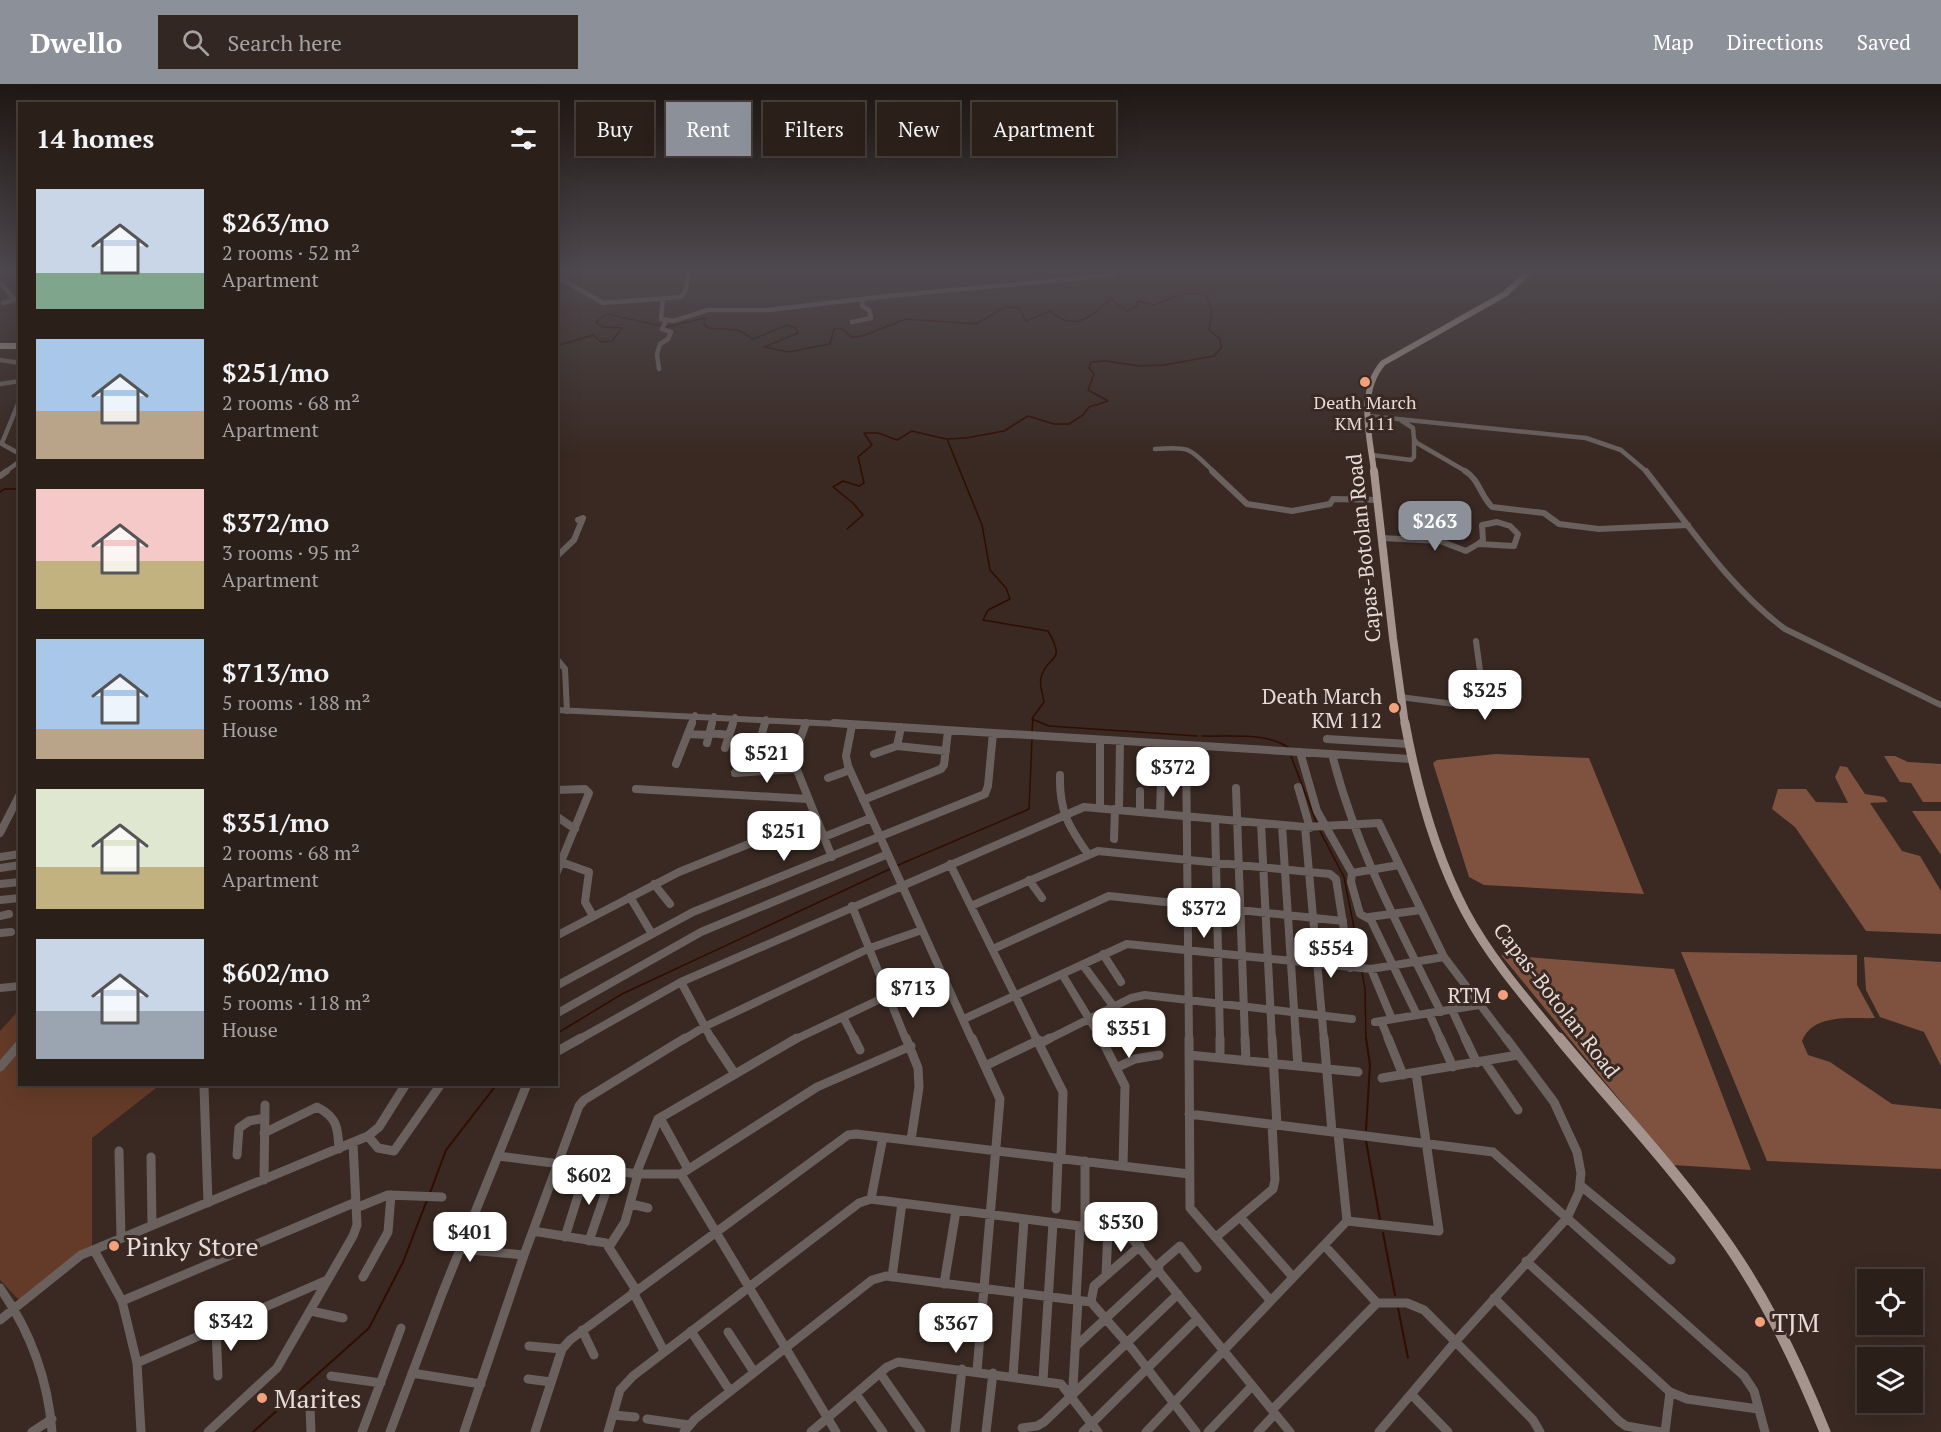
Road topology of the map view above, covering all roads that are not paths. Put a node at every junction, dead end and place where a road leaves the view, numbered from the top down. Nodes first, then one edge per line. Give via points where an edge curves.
1 (671, 332) edge
2 (1438, 332) edge
3 (0, 346) edge
4 (18, 346) edge
5 (0, 360) edge
6 (18, 363) edge
7 (659, 369) dead end
8 (18, 381) edge
9 (0, 384) edge
10 (18, 404) edge
11 (1368, 416) junction
12 (1400, 419) junction
13 (1414, 439) junction
14 (1, 443) edge
15 (1155, 449) dead end
16 (18, 453) edge
17 (1372, 455) junction
18 (18, 462) edge
19 (0, 476) edge
20 (1377, 500) junction
21 (578, 519) dead end
22 (1688, 525) junction
23 (1381, 538) junction
24 (1476, 544) junction
25 (558, 556) edge
26 (1476, 641) dead end
27 (558, 660) edge
28 (1400, 697) junction
29 (1941, 705) edge
30 (558, 710) edge
31 (567, 711) junction
32 (695, 715) junction
33 (714, 716) junction
34 (735, 717) junction
35 (766, 719) junction
36 (806, 722) junction
37 (852, 725) junction
38 (902, 728) junction
39 (948, 731) junction
40 (993, 733) junction
41 (688, 734) junction
42 (709, 734) junction
43 (729, 735) junction
44 (1327, 739) dead end
45 (1100, 740) junction
46 (1120, 741) junction
47 (707, 743) dead end
48 (1408, 744) junction
49 (1186, 745) junction
50 (897, 746) junction
51 (725, 748) dead end
52 (946, 751) junction
53 (1300, 752) junction
54 (874, 754) dead end
55 (1332, 754) junction
56 (1411, 759) junction
57 (754, 761) dead end
58 (770, 763) dead end
59 (676, 764) dead end
60 (795, 765) junction
61 (850, 770) junction
62 (735, 773) dead end
63 (1060, 775) dead end
64 (828, 778) dead end
65 (1161, 782) dead end
66 (1298, 787) dead end
67 (1236, 788) dead end
68 (636, 789) dead end
69 (558, 790) edge
70 (1140, 791) dead end
71 (18, 798) edge
72 (808, 799) junction
73 (863, 800) junction
74 (1101, 807) junction
75 (1117, 809) junction
76 (1140, 811) junction
77 (1160, 813) junction
78 (1187, 816) junction
79 (558, 817) edge
80 (816, 817) junction
81 (1063, 817) junction
82 (871, 818) junction
83 (1215, 819) junction
84 (1237, 822) junction
85 (1261, 824) junction
86 (1282, 825) junction
87 (1353, 825) junction
88 (1307, 828) junction
89 (1325, 828) junction
90 (575, 829) junction
91 (0, 833) edge
92 (824, 837) junction
93 (880, 838) junction
94 (1113, 839) dead end
95 (18, 854) edge
96 (1088, 854) junction
97 (888, 855) junction
98 (0, 857) edge
99 (832, 857) junction
100 (1187, 860) junction
101 (561, 862) junction
102 (1216, 862) junction
103 (950, 864) junction
104 (18, 865) edge
105 (1238, 865) junction
106 (1399, 866) junction
107 (1263, 867) junction
108 (0, 868) edge
109 (558, 869) edge
110 (1284, 870) junction
111 (1374, 870) junction
112 (1308, 872) junction
113 (1352, 873) junction
114 (1029, 880) junction
115 (18, 882) edge
116 (0, 884) edge
117 (654, 885) junction
118 (901, 885) junction
119 (18, 897) edge
120 (630, 897) junction
121 (1042, 898) dead end
122 (0, 900) edge
123 (1187, 903) junction
124 (670, 904) dead end
125 (852, 906) junction
126 (971, 906) junction
127 (1216, 907) junction
128 (1240, 909) junction
129 (1421, 910) junction
130 (1265, 912) junction
131 (1287, 914) junction
132 (1392, 914) junction
133 (593, 916) junction
134 (1312, 917) junction
135 (1369, 917) junction
136 (1343, 921) junction
137 (922, 930) junction
138 (11, 932) dead end
139 (0, 933) edge
140 (652, 934) junction
141 (558, 935) edge
142 (870, 948) junction
143 (993, 949) junction
144 (1188, 950) junction
145 (1218, 953) junction
146 (1103, 954) junction
147 (1242, 956) junction
148 (1444, 957) junction
149 (1268, 959) junction
150 (1290, 961) junction
151 (1416, 961) junction
152 (1316, 964) junction
153 (1083, 965) junction
154 (1394, 965) junction
155 (1350, 968) junction
156 (1371, 969) junction
157 (1062, 974) junction
158 (681, 982) junction
159 (1121, 982) dead end
160 (558, 985) edge
161 (18, 986) edge
162 (0, 988) edge
163 (889, 995) junction
164 (1015, 995) junction
165 (1188, 999) junction
166 (1219, 1003) junction
167 (1479, 1005) junction
168 (1244, 1006) junction
169 (1114, 1007) junction
170 (1270, 1009) junction
171 (1452, 1010) junction
172 (1294, 1012) junction
173 (1441, 1012) junction
174 (558, 1013) edge
175 (1429, 1013) junction
176 (1321, 1015) junction
177 (1417, 1015) junction
178 (843, 1017) junction
179 (1091, 1018) junction
180 (964, 1019) junction
181 (1352, 1019) dead end
182 (1392, 1019) junction
183 (704, 1027) junction
184 (1040, 1042) junction
185 (18, 1046) edge
186 (911, 1046) junction
187 (860, 1050) dead end
188 (558, 1051) edge
189 (1160, 1055) dead end
190 (1189, 1055) junction
191 (1518, 1055) junction
192 (1220, 1058) junction
193 (1246, 1061) junction
194 (1273, 1063) junction
195 (1481, 1063) junction
196 (985, 1066) junction
197 (1298, 1066) junction
198 (0, 1067) edge
199 (1118, 1067) junction
200 (1453, 1067) junction
201 (1326, 1068) junction
202 (1358, 1072) dead end
203 (1416, 1073) junction
204 (735, 1074) junction
205 (1403, 1075) junction
206 (1382, 1078) dead end
207 (405, 1086) edge
208 (440, 1086) edge
209 (526, 1086) edge
210 (204, 1087) dead end
211 (265, 1105) dead end
212 (1518, 1110) dead end
213 (1189, 1114) junction
214 (265, 1118) junction
215 (660, 1118) junction
216 (1274, 1125) junction
217 (1335, 1132) junction
218 (264, 1133) junction
219 (368, 1136) junction
220 (883, 1137) junction
221 (911, 1140) junction
222 (353, 1143) junction
223 (1426, 1143) junction
224 (339, 1149) junction
225 (119, 1151) dead end
226 (997, 1151) junction
227 (237, 1155) dead end
228 (498, 1156) junction
229 (151, 1157) dead end
230 (1059, 1158) junction
231 (1085, 1161) junction
232 (558, 1163) junction
233 (1123, 1165) junction
234 (587, 1167) junction
235 (613, 1171) junction
236 (685, 1172) junction
237 (637, 1174) junction
238 (1189, 1174) junction
239 (264, 1180) junction
240 (1580, 1185) junction
241 (391, 1195) junction
242 (440, 1197) dead end
243 (871, 1199) junction
244 (208, 1203) junction
245 (902, 1203) junction
246 (631, 1204) junction
247 (356, 1205) junction
248 (648, 1208) dead end
249 (1056, 1209) dead end
250 (956, 1211) junction
251 (990, 1216) junction
252 (1240, 1217) junction
253 (1567, 1218) junction
254 (1024, 1220) junction
255 (1347, 1221) junction
256 (1053, 1223) junction
257 (152, 1225) junction
258 (1082, 1227) junction
259 (1108, 1230) junction
260 (533, 1231) junction
261 (715, 1232) junction
262 (565, 1237) junction
263 (1216, 1237) junction
264 (121, 1238) junction
265 (589, 1241) junction
266 (1324, 1245) junction
267 (1140, 1246) junction
268 (609, 1247) junction
269 (460, 1249) junction
270 (94, 1250) junction
271 (524, 1255) junction
272 (1671, 1260) dead end
273 (1526, 1262) junction
274 (1158, 1268) junction
275 (1197, 1268) dead end
276 (1106, 1275) junction
277 (1293, 1276) junction
278 (363, 1277) dead end
279 (892, 1277) junction
280 (327, 1280) junction
281 (944, 1284) junction
282 (749, 1286) junction
283 (0, 1288) edge
284 (984, 1290) junction
285 (634, 1291) junction
286 (1019, 1293) junction
287 (1178, 1294) junction
288 (1048, 1296) junction
289 (1494, 1298) junction
290 (1077, 1299) junction
291 (1270, 1300) junction
292 (122, 1301) junction
293 (1091, 1302) junction
294 (1377, 1304) junction
295 (15, 1307) junction
296 (311, 1311) junction
297 (343, 1318) dead end
298 (1107, 1319) junction
299 (1197, 1319) junction
300 (0, 1320) edge
301 (401, 1328) dead end
302 (216, 1329) junction
303 (582, 1330) junction
304 (691, 1331) junction
305 (728, 1332) dead end
306 (1456, 1341) junction
307 (1127, 1343) junction
308 (529, 1346) dead end
309 (1075, 1347) junction
310 (784, 1348) junction
311 (562, 1349) junction
312 (664, 1351) junction
313 (1223, 1351) junction
314 (594, 1355) dead end
315 (137, 1363) junction
316 (962, 1369) junction
317 (1148, 1369) junction
318 (977, 1371) junction
319 (754, 1372) junction
320 (412, 1373) junction
321 (880, 1373) junction
322 (993, 1373) junction
323 (218, 1376) dead end
324 (331, 1376) dead end
325 (1013, 1376) junction
326 (528, 1379) dead end
327 (1043, 1380) junction
328 (551, 1382) junction
329 (381, 1383) junction
330 (481, 1384) junction
331 (1252, 1386) junction
332 (730, 1391) junction
333 (1670, 1392) junction
334 (856, 1394) junction
335 (1070, 1394) junction
336 (1412, 1395) junction
337 (1173, 1403) junction
338 (310, 1407) dead end
339 (1758, 1409) junction
340 (1274, 1412) junction
341 (613, 1415) junction
342 (635, 1418) dead end
343 (828, 1418) junction
344 (52, 1419) junction
345 (647, 1419) dead end
346 (686, 1428) edge
347 (1022, 1428) dead end
348 (1095, 1428) edge
349 (32, 1432) edge
350 (52, 1432) edge
351 (141, 1432) edge
352 (208, 1432) edge
353 (310, 1432) edge
354 (362, 1432) edge
355 (390, 1432) edge
356 (464, 1432) edge
357 (535, 1432) edge
358 (608, 1432) edge
359 (812, 1432) edge
360 (836, 1432) edge
361 (883, 1432) edge
362 (921, 1432) edge
363 (955, 1432) edge
364 (986, 1432) edge
365 (1083, 1432) edge
366 (1146, 1432) edge
367 (1196, 1432) edge
368 (1208, 1432) edge
369 (1258, 1432) edge
370 (1290, 1432) edge
371 (1379, 1432) edge
372 (1448, 1432) edge
373 (1540, 1432) edge
374 (1661, 1432) edge
375 (1665, 1432) edge
376 (1765, 1432) edge
377 (1826, 1432) edge

1 - 7 street via 660,344
2 - 11 main road, Capas-Botolan Road via 1383,363 1369,386
3 - 4 main road
5 - 6 street
8 - 9 street
10 - 14 street
11 - 12 street
11 - 17 main road, Capas-Botolan Road
12 - 13 street via 1413,428
12 - 22 street via 1568,436 1612,446 1644,468
13 - 17 street via 1411,460
13 - 22 street via 1474,476 1492,507 1544,513 1559,524 1599,528
14 - 16 street
15 - 20 street via 1190,449 1249,505 1294,511 1330,504 1333,499
17 - 20 main road, Capas-Botolan Road
18 - 19 street
20 - 23 main road, Capas-Botolan Road
21 - 25 street via 583,518 582,529 572,546
22 - 29 street via 1739,588 1774,622
23 - 24 street via 1440,541 1466,551
23 - 28 main road, Capas-Botolan Road
24 - 24 street via 1483,538 1480,526 1496,521 1508,524 1518,534 1514,546
26 - 28 street via 1485,708
27 - 31 street via 565,669
28 - 48 main road, Capas-Botolan Road
30 - 31 street
31 - 32 street
32 - 33 street
32 - 41 street
33 - 34 street
33 - 42 street
34 - 35 street
34 - 43 street
35 - 36 street
35 - 57 street
36 - 37 street
36 - 60 street
37 - 38 street
37 - 61 street via 846,756
38 - 39 street
38 - 50 street
39 - 40 street
39 - 52 street
40 - 45 street
40 - 93 street via 985,794
41 - 42 street
41 - 59 street
42 - 43 street
42 - 47 street
43 - 51 street
44 - 48 street
45 - 46 street
45 - 74 street
46 - 49 street
46 - 75 street
48 - 56 main road, Capas-Botolan Road
49 - 53 street
49 - 78 street
50 - 52 street
50 - 54 street
52 - 73 street via 941,769
53 - 55 street
53 - 89 street
55 - 56 street
55 - 87 street
56 - 377 main road, Capas-Botolan Road via 1447,872 1469,919 1525,998 1688,1191 1731,1248 1775,1322
58 - 60 street
60 - 62 street
60 - 72 street
61 - 64 street
61 - 73 street
63 - 81 street
65 - 77 street
66 - 88 street
67 - 84 street
68 - 72 street
69 - 90 street via 585,789 589,793
70 - 76 street
71 - 91 street
72 - 80 street
73 - 82 street
74 - 75 street
74 - 81 street via 1084,807
75 - 76 street
75 - 94 street
76 - 77 street
77 - 78 street
78 - 83 street
78 - 100 street
79 - 90 street
80 - 92 street
80 - 117 street
81 - 96 street
81 - 103 street
82 - 92 street
82 - 93 street
83 - 84 street
83 - 102 street
84 - 85 street
84 - 105 street
85 - 86 street
85 - 107 street
86 - 88 street
86 - 110 street
87 - 89 street
87 - 106 street via 1379,823
87 - 111 street
88 - 89 street
88 - 112 street
89 - 113 street
90 - 101 street
92 - 99 street
93 - 97 street
93 - 99 street
95 - 98 street
96 - 100 street via 1098,851
96 - 114 street
97 - 118 street
97 - 174 street via 701,932
99 - 140 street via 693,912
100 - 102 street
100 - 123 street
101 - 109 street
101 - 133 street via 588,870 585,902
102 - 105 street
102 - 127 street
103 - 118 street
103 - 126 street
104 - 108 street
105 - 107 street
105 - 128 street
106 - 111 street
106 - 129 street
107 - 110 street
107 - 130 street
110 - 112 street
110 - 131 street
111 - 113 street
111 - 132 street
112 - 134 street
112 - 136 street via 1330,874 1336,879
113 - 135 street via 1360,914
114 - 121 street
114 - 126 street
115 - 116 street
117 - 120 street
117 - 124 street
118 - 125 street
118 - 137 street
119 - 122 street
120 - 133 street
120 - 140 street
123 - 127 street
123 - 143 street via 1108,896
123 - 144 street
125 - 142 street
125 - 158 street
126 - 143 street
127 - 128 street
127 - 145 street
128 - 130 street
128 - 147 street
129 - 132 street
129 - 148 street
130 - 131 street
130 - 149 street
131 - 134 street
131 - 150 street
132 - 135 street
132 - 151 street
133 - 141 street
134 - 136 street
134 - 152 street
135 - 154 street
136 - 155 street
137 - 142 street
137 - 180 street
138 - 139 street
140 - 160 street
142 - 163 street
142 - 183 street
143 - 164 street
144 - 145 street
144 - 146 street via 1127,944
144 - 165 street
145 - 147 street
145 - 166 street
146 - 153 street
146 - 159 street
147 - 149 street
147 - 168 street
148 - 151 street
148 - 167 street
149 - 150 street
149 - 170 street
150 - 152 street
150 - 172 street
151 - 154 street
151 - 173 street
152 - 155 street
152 - 176 street
153 - 157 street
153 - 169 street
154 - 156 street
154 - 177 street
155 - 156 street
156 - 182 street
157 - 164 street
157 - 179 street
158 - 183 street
158 - 188 street
161 - 162 street
163 - 178 street
163 - 186 street
164 - 180 street
164 - 184 street
165 - 166 street
165 - 169 street via 1145,995
165 - 190 street
166 - 168 street
166 - 192 street
167 - 171 street
167 - 191 street
168 - 170 street
168 - 193 street
169 - 179 street
170 - 172 street
170 - 194 street
171 - 173 street
171 - 195 street
172 - 176 street
172 - 197 street
173 - 175 street
175 - 177 street
175 - 200 street
176 - 181 street
176 - 201 street
177 - 182 street
178 - 187 street
178 - 204 street via 783,1045
179 - 184 street
179 - 199 street
180 - 196 street
182 - 205 street via 1378,1022
183 - 204 street
183 - 232 street via 584,1100
184 - 196 street
184 - 230 street via 1065,1097
185 - 198 street
186 - 221 street via 919,1077
186 - 236 street via 817,1087
189 - 199 street via 1135,1059
190 - 192 street
190 - 213 street
191 - 195 street
191 - 240 street via 1554,1102 1567,1127 1577,1152
192 - 193 street
193 - 194 street
194 - 197 street
194 - 216 street
195 - 200 street
195 - 212 street
196 - 226 street via 1000,1099
197 - 201 street
199 - 233 street via 1125,1086
200 - 203 street
201 - 202 street
201 - 217 street
203 - 205 street
203 - 223 street
204 - 215 street
205 - 206 street
207 - 219 street via 379,1127
208 - 219 street via 394,1151 377,1148
209 - 228 street
210 - 244 street
211 - 214 street
213 - 216 street
213 - 238 street
214 - 218 street
214 - 227 street via 239,1128
215 - 236 street
215 - 237 street
216 - 217 street
216 - 252 street via 1275,1185
217 - 223 street
217 - 255 street
218 - 224 street via 317,1107 338,1123
218 - 239 street
219 - 222 street
220 - 221 street
220 - 243 street
220 - 261 street via 848,1136
221 - 226 street
222 - 224 street
222 - 247 street
223 - 253 street via 1493,1152
223 - 255 street via 1439,1231
224 - 239 street
225 - 264 street
226 - 230 street
226 - 251 street
228 - 232 street
228 - 269 street
229 - 257 street
230 - 231 street
230 - 249 street
231 - 233 street
231 - 258 street
232 - 234 street
232 - 260 street
233 - 238 street
234 - 235 street
234 - 262 street
235 - 237 street
235 - 265 street
236 - 237 street
236 - 261 street
237 - 246 street
238 - 263 street via 1190,1208
239 - 244 street
240 - 253 street
240 - 272 street
241 - 242 street
241 - 247 street
241 - 278 street via 388,1232
243 - 245 street
243 - 282 street via 859,1203
244 - 257 street
245 - 250 street
245 - 279 street
246 - 248 street
246 - 268 street via 622,1229
247 - 280 street via 356,1231
247 - 292 street
250 - 251 street
250 - 281 street
251 - 254 street
251 - 284 street
252 - 263 street
252 - 277 street
253 - 273 street
253 - 339 street via 1744,1376
254 - 256 street
254 - 286 street
255 - 266 street
256 - 258 street
256 - 288 street
257 - 264 street
258 - 259 street
258 - 290 street
259 - 267 street via 1124,1232
259 - 276 street
260 - 262 street
260 - 271 street
261 - 282 street
261 - 285 street
262 - 265 street
263 - 291 street
264 - 270 street
265 - 268 street via 601,1241
266 - 277 street
266 - 294 street
267 - 274 street
267 - 276 street
268 - 285 street
269 - 271 street
269 - 320 street
270 - 292 street
270 - 295 street via 81,1255
271 - 330 street
273 - 289 street
273 - 333 street
274 - 275 street via 1180,1246
274 - 287 street
274 - 298 street
276 - 293 street via 1094,1286
277 - 291 street
279 - 281 street
279 - 310 street via 872,1280
280 - 296 street
280 - 302 street
281 - 284 street
282 - 304 street
282 - 310 street
283 - 295 street
284 - 286 street
284 - 318 street
285 - 303 street
285 - 312 street
286 - 288 street
286 - 325 street
287 - 299 street
287 - 307 street
288 - 290 street
288 - 327 street
289 - 306 street
289 - 374 street via 1619,1421 1626,1426
290 - 293 street
290 - 309 street
291 - 313 street
292 - 315 street
293 - 298 street
294 - 306 street via 1400,1302 1418,1306
294 - 340 street
295 - 300 street
295 - 344 street via 35,1350
296 - 297 street
296 - 352 street via 272,1374
298 - 307 street
298 - 309 street
299 - 313 street
299 - 317 street
301 - 329 street
302 - 315 street
302 - 323 street
303 - 311 street
303 - 314 street
304 - 312 street
304 - 332 street
305 - 319 street
306 - 336 street
306 - 373 street
307 - 317 street
307 - 335 street
308 - 311 street
309 - 335 street
310 - 319 street
310 - 343 street
311 - 328 street
312 - 341 street via 620,1390
313 - 331 street
313 - 337 street
315 - 351 street
316 - 318 street
316 - 321 street via 898,1362
316 - 363 street
317 - 337 street
317 - 348 street
318 - 322 street
319 - 332 street
320 - 330 street
320 - 355 street
321 - 334 street
321 - 362 street
322 - 325 street
322 - 364 street
324 - 329 street
325 - 327 street
326 - 328 street
327 - 335 street via 1061,1384
328 - 357 street
329 - 354 street
330 - 356 street
331 - 340 street
331 - 368 street
332 - 346 street
333 - 339 street via 1687,1399
333 - 375 street
334 - 343 street
334 - 361 street
335 - 347 street via 1044,1422
335 - 348 street
336 - 371 street
336 - 372 street
337 - 366 street
337 - 367 street
338 - 353 street
339 - 376 street
340 - 369 street
340 - 370 street
341 - 342 street
341 - 358 street
343 - 359 street
343 - 360 street
344 - 349 street
344 - 350 street
345 - 346 street
348 - 365 street

